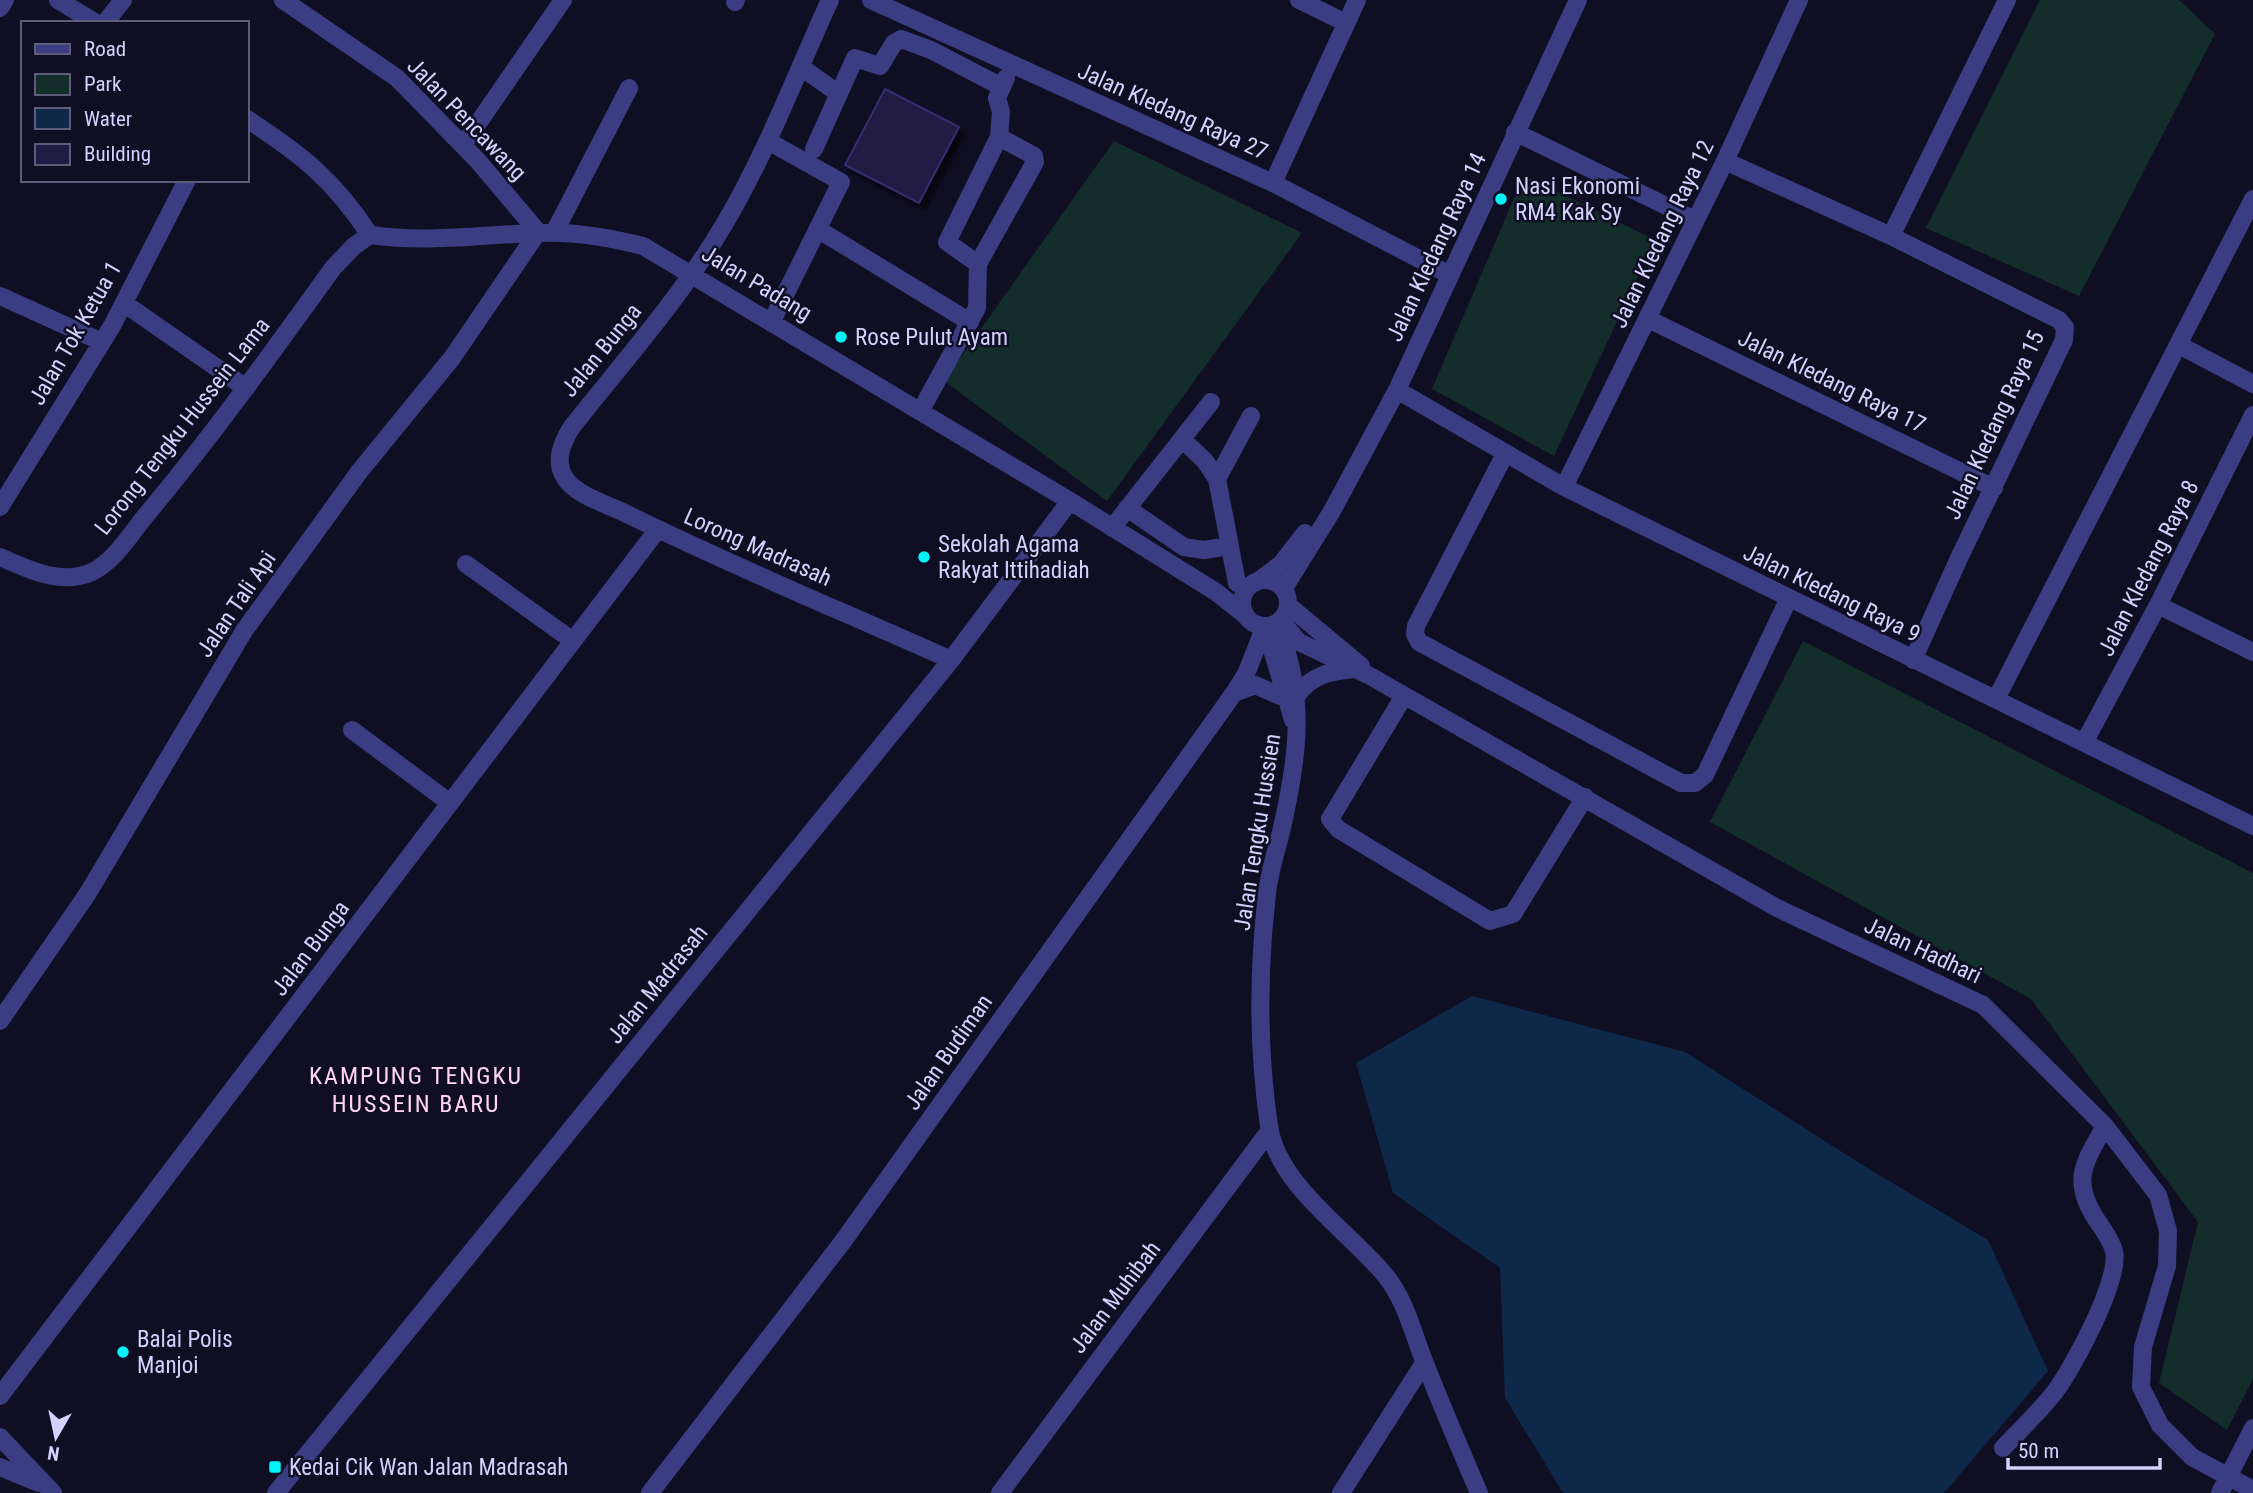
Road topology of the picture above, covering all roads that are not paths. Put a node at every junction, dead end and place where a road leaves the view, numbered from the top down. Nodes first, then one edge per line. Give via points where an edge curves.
1 (5, 0) edge
2 (58, 0) edge
3 (122, 0) edge
4 (283, 0) edge
5 (563, 0) edge
6 (830, 0) edge
7 (871, 0) edge
8 (1299, 0) edge
9 (1357, 0) edge
10 (1578, 0) edge
11 (1799, 0) edge
12 (2007, 0) edge
13 (0, 8) edge
14 (93, 21) edge
15 (106, 21) edge
16 (1346, 23) junction
17 (1013, 65) junction
18 (800, 67) junction
19 (1002, 87) junction
20 (629, 88) dead end
21 (839, 94) junction
22 (248, 120) edge
23 (1515, 132) junction
24 (999, 137) junction
25 (768, 141) junction
26 (463, 145) junction
27 (814, 149) dead end
28 (1725, 161) junction
29 (186, 182) edge
30 (1273, 183) junction
31 (2253, 199) edge
32 (1695, 220) junction
33 (819, 230) junction
34 (546, 233) junction
35 (370, 235) junction
36 (1891, 236) junction
37 (978, 264) junction
38 (693, 274) junction
39 (1450, 275) junction
40 (0, 296) edge
41 (125, 304) junction
42 (1648, 319) junction
43 (772, 321) junction
44 (970, 322) junction
45 (103, 342) junction
46 (2179, 345) junction
47 (2253, 384) edge
48 (246, 388) junction
49 (1397, 390) junction
50 (1211, 402) dead end
51 (920, 410) junction
52 (2253, 415) edge
53 (1251, 416) dead end
54 (1182, 439) junction
55 (1505, 454) junction
56 (559, 463) joint
57 (1217, 479) junction
58 (1564, 487) junction
59 (1994, 488) junction
60 (1070, 501) junction
61 (0, 507) edge
62 (1127, 508) junction
63 (1332, 511) junction
64 (1112, 528) junction
65 (658, 529) junction
66 (1229, 546) junction
67 (1150, 552) junction
68 (0, 557) edge
69 (466, 564) dead end
70 (1249, 583) junction
71 (1284, 589) junction
72 (1788, 600) junction
73 (2158, 605) junction
74 (1245, 615) junction
75 (1278, 619) junction
76 (573, 642) junction
77 (2253, 652) edge
78 (951, 660) junction
79 (1913, 660) junction
80 (1363, 672) junction
81 (1234, 693) junction
82 (1291, 696) junction
83 (1404, 696) junction
84 (1996, 699) junction
85 (352, 730) dead end
86 (2085, 741) junction
87 (1585, 797) junction
88 (450, 803) junction
89 (2253, 826) edge
90 (0, 1021) edge
91 (2105, 1126) junction
92 (1270, 1130) junction
93 (1424, 1363) junction
94 (0, 1396) edge
95 (2253, 1428) edge
96 (0, 1437) edge
97 (2003, 1448) dead end
98 (0, 1467) edge
99 (2224, 1485) edge
100 (51, 1490) edge
101 (2253, 1490) edge
102 (276, 1493) edge
103 (650, 1493) edge
104 (1000, 1493) edge
105 (1341, 1493) edge
106 (1479, 1493) edge

1 - 13 street
2 - 14 street
3 - 15 street
4 - 26 street, Jalan Pencawang via 397,78
5 - 26 street
6 - 18 street, Jalan Bunga
7 - 17 street, Jalan Kledang Raya 27
8 - 16 street
9 - 16 street
10 - 23 street, Jalan Kledang Raya 14
11 - 28 street, Jalan Kledang Raya 12
12 - 36 street
16 - 30 street
17 - 19 street
17 - 30 street, Jalan Kledang Raya 27
18 - 21 street
18 - 25 street, Jalan Bunga
19 - 21 street via 901,39 880,66 855,58
19 - 24 street via 997,98
20 - 34 street, Jalan Tali Api
21 - 27 street
22 - 35 street via 330,181
23 - 32 street
23 - 39 street, Jalan Kledang Raya 14
24 - 37 street via 947,242
24 - 37 street via 1034,156 1035,162
25 - 33 street via 841,183
25 - 38 street, Jalan Bunga
26 - 34 street, Jalan Pencawang
28 - 32 street, Jalan Kledang Raya 12
28 - 36 street, Jalan Kledang Raya 15
29 - 41 street, Jalan Tok Ketua 1
30 - 39 street, Jalan Kledang Raya 27
31 - 46 street
32 - 42 street, Jalan Kledang Raya 12
33 - 43 street
33 - 44 street
34 - 35 street, Jalan Padang via 447,240
34 - 38 street, Jalan Padang via 597,235 643,246
34 - 90 street, Jalan Tali Api via 359,472 244,631 88,892
35 - 48 street, Lorong Tengku Hussein Lama via 333,268
36 - 59 street, Jalan Kledang Raya 15 via 2065,327 2064,340
37 - 44 street via 977,308
38 - 43 street, Jalan Padang
38 - 56 street, Jalan Bunga via 571,428
39 - 49 street, Jalan Kledang Raya 14
40 - 45 street
41 - 45 street, Jalan Tok Ketua 1
41 - 48 street
42 - 58 street, Jalan Kledang Raya 12
42 - 59 street, Jalan Kledang Raya 17
43 - 51 street, Jalan Padang
44 - 51 street
45 - 61 street, Jalan Tok Ketua 1
46 - 47 street
46 - 84 street
48 - 68 street, Lorong Tengku Hussein Lama via 183,472 108,561 92,572 49,576
49 - 55 street, Jalan Kledang Raya 9
49 - 63 street, Jalan Kledang Raya 14
50 - 54 street
51 - 60 street, Jalan Padang
52 - 73 street, Jalan Kledang Raya 8
53 - 57 street
54 - 57 street
54 - 62 street
55 - 58 street, Jalan Kledang Raya 9
55 - 72 street via 1416,626 1419,642 1681,783 1695,783 1705,775
56 - 65 street, Lorong Madrasah via 576,489
57 - 66 street
58 - 72 street, Jalan Kledang Raya 9
59 - 79 street, Jalan Kledang Raya 15
60 - 64 street, Jalan Padang
60 - 78 street, Jalan Madrasah
62 - 64 street
62 - 66 street via 1184,547
63 - 70 street, Jalan Kledang Raya 14 via 1309,527 1281,564
63 - 71 street, Jalan Kledang Raya 14
64 - 67 street, Jalan Padang
65 - 76 street, Jalan Bunga
65 - 78 street, Lorong Madrasah
66 - 70 street
67 - 70 street, Jalan Padang via 1196,572
67 - 74 street, Jalan Padang
69 - 76 street
70 - 71 street via 1269,580
70 - 74 street via 1242,598
71 - 75 street
72 - 79 street, Jalan Kledang Raya 9
73 - 77 street
73 - 86 street, Jalan Kledang Raya 8
74 - 75 street via 1253,623
75 - 80 street, Jalan Hadhari via 1349,654
75 - 81 street, Jalan Budiman
75 - 82 street
76 - 88 street, Jalan Bunga
78 - 102 street, Jalan Madrasah
79 - 84 street, Jalan Kledang Raya 9
80 - 82 street via 1320,675
80 - 83 street, Jalan Hadhari
81 - 82 street via 1255,685
81 - 103 street, Jalan Budiman via 844,1240
82 - 92 street, Jalan Tengku Hussien via 1299,737 1267,891 1260,981
83 - 87 street, Jalan Hadhari
83 - 87 street via 1330,819 1338,829 1490,921 1513,914
84 - 86 street, Jalan Kledang Raya 9
85 - 88 street
86 - 89 street, Jalan Kledang Raya 9
87 - 91 street, Jalan Hadhari via 1777,908 1983,1004
88 - 94 street, Jalan Bunga
91 - 97 street via 2081,1185 2082,1198 2115,1253 2111,1282 2081,1350 2054,1392
91 - 99 street, Jalan Hadhari via 2158,1195 2168,1231 2167,1266 2143,1347 2141,1387 2160,1425
92 - 93 street, Jalan Tengku Hussien via 1283,1162 1304,1193 1386,1277 1406,1309
92 - 104 street, Jalan Muhibah
93 - 105 street
93 - 106 street, Jalan Tengku Hussien
95 - 99 street
96 - 100 street
98 - 100 street
99 - 101 street, Jalan Hadhari

